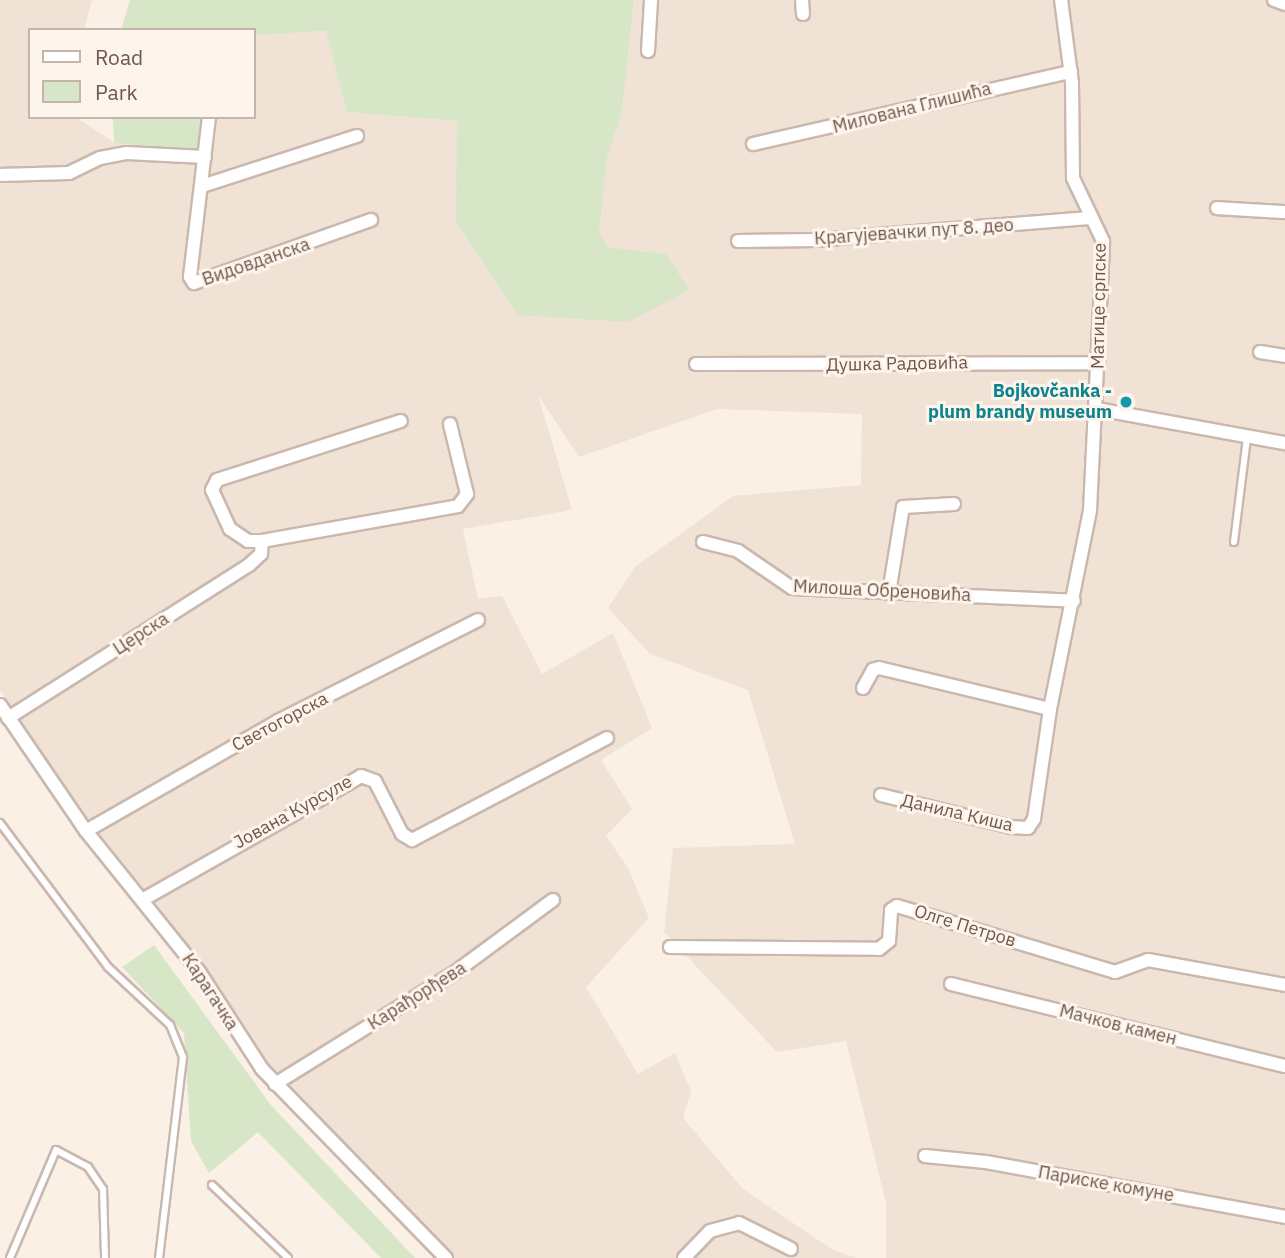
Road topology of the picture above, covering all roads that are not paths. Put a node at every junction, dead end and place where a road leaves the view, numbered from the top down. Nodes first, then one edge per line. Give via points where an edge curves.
1 (651, 0) edge
2 (802, 0) edge
3 (1061, 0) edge
4 (1274, 0) edge
5 (1285, 5) edge
6 (803, 14) dead end
7 (648, 51) dead end
8 (1071, 72) junction
9 (209, 119) edge
10 (357, 136) dead end
11 (753, 144) dead end
12 (205, 157) junction
13 (0, 175) edge
14 (202, 186) junction
15 (1217, 208) dead end
16 (1285, 212) edge
17 (1088, 218) junction
18 (371, 220) dead end
19 (738, 241) dead end
20 (1260, 352) dead end
21 (1285, 356) edge
22 (1099, 363) junction
23 (696, 364) dead end
24 (1097, 409) junction
25 (401, 421) dead end
26 (450, 424) dead end
27 (1247, 434) junction
28 (1285, 443) edge
29 (954, 503) dead end
30 (262, 541) junction
31 (703, 542) dead end
32 (1234, 542) dead end
33 (889, 593) junction
34 (1074, 601) junction
35 (478, 620) dead end
36 (863, 688) dead end
37 (0, 705) edge
38 (1050, 709) junction
39 (8, 718) junction
40 (607, 738) dead end
41 (881, 795) dead end
42 (0, 823) edge
43 (1031, 825) joint
44 (86, 831) junction
45 (142, 900) junction
46 (553, 900) dead end
47 (670, 947) dead end
48 (951, 984) dead end
49 (1285, 985) edge
50 (1285, 1066) edge
51 (275, 1084) junction
52 (926, 1156) dead end
53 (212, 1185) dead end
54 (1285, 1217) edge
55 (790, 1249) dead end
56 (10, 1258) edge
57 (105, 1258) edge
58 (159, 1258) edge
59 (288, 1258) edge
60 (446, 1258) edge
61 (684, 1258) edge

1 - 7 street
2 - 6 street
3 - 8 street, Матице српске
4 - 5 street
8 - 11 street, Милована Глишића
8 - 17 street, Матице српске via 1073,178
9 - 12 street, Видовданска
10 - 14 street
12 - 13 street via 125,153 100,158 69,173
12 - 14 street, Видовданска
14 - 18 street, Видовданска via 190,277 194,283
15 - 16 street
17 - 19 street, Крагујевачки пут 8. део
17 - 22 street, Матице српске via 1103,242
20 - 21 street
22 - 23 street, Душка Радовића
22 - 24 street, Матице српске
24 - 27 street
24 - 34 street, Матице српске via 1090,510
25 - 30 street via 216,480 212,490 230,529 248,541
26 - 30 street via 467,494 458,506
27 - 28 street
27 - 32 lane
29 - 33 street via 903,507
30 - 39 street, Церска via 261,554 249,565
31 - 33 street, Милоша Обреновића via 738,551 792,588
33 - 34 street, Милоша Обреновића
34 - 38 street, Матице српске
35 - 44 street, Светогорска via 278,722
36 - 38 street via 879,668
37 - 39 street, Карагачка
38 - 43 street, Матице српске
39 - 44 street, Карагачка
40 - 45 street, Јована Курсуле via 412,840 402,834 375,781 361,776
41 - 43 street, Данила Киша via 1011,827
42 - 58 lane via 108,968 170,1025 183,1057
44 - 45 street, Карагачка
45 - 51 street, Карагачка via 200,972 251,1055
46 - 51 street, Карађорђева via 454,974
47 - 49 street, Олге Петров via 879,949 889,941 891,910 897,906 1115,972 1148,960
48 - 50 street, Мачков камен
51 - 60 street, Карагачка
52 - 54 street, Париске комуне via 986,1162
53 - 59 lane
55 - 61 street via 738,1223 710,1231
56 - 57 lane via 56,1150 88,1167 103,1189

